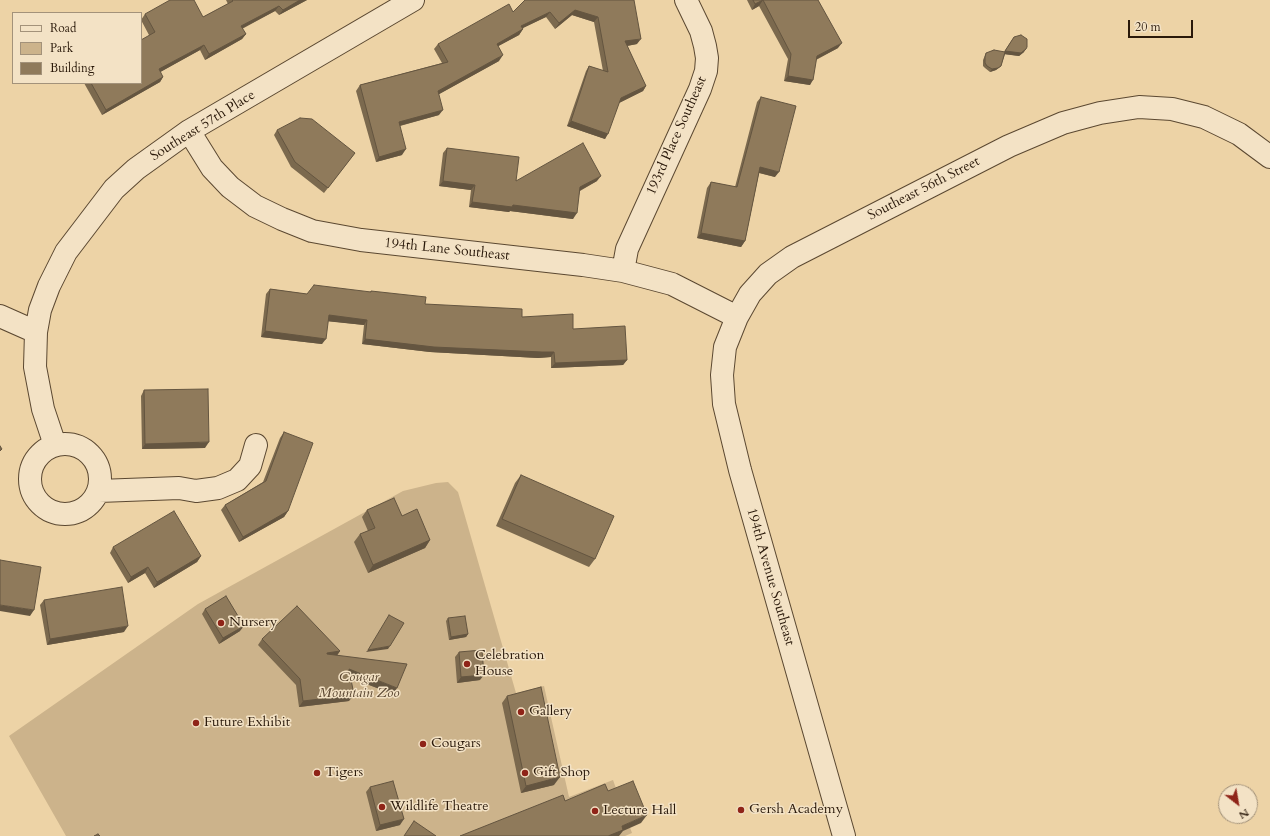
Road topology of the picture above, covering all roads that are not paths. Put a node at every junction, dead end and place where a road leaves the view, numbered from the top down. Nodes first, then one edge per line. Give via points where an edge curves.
1 (413, 0) edge
2 (686, 0) edge
3 (189, 131) junction
4 (1270, 157) edge
5 (623, 271) junction
6 (0, 316) edge
7 (737, 317) junction
8 (36, 332) junction
9 (54, 444) junction
10 (256, 445) dead end
11 (99, 490) junction
12 (844, 836) edge

1 - 3 street, Southeast 57th Place
2 - 5 street, 193rd Place Southeast via 706,46 706,71 627,249
3 - 5 street, 194th Lane Southeast via 212,168 230,187 255,206 312,231 360,240
3 - 8 street, Southeast 57th Place via 136,169 114,189 88,221 66,252 49,286 40,310
4 - 7 street, Southeast 56th Street via 1239,134 1204,117 1172,109 1139,108 1100,113 1063,123 1009,146 792,257 768,274 750,294
5 - 7 street, 194th Lane Southeast via 672,284
6 - 8 street
7 - 12 street, 194th Avenue Southeast via 725,347 722,376 724,404 735,452
8 - 9 street, Southeast 57th Place via 35,367 43,409
9 - 11 street via 77,445 87,450 99,468
9 - 11 street via 44,449 31,467 29,478 36,500 54,513 70,514 86,508
10 - 11 street via 250,466 237,480 218,488 196,491 179,488

